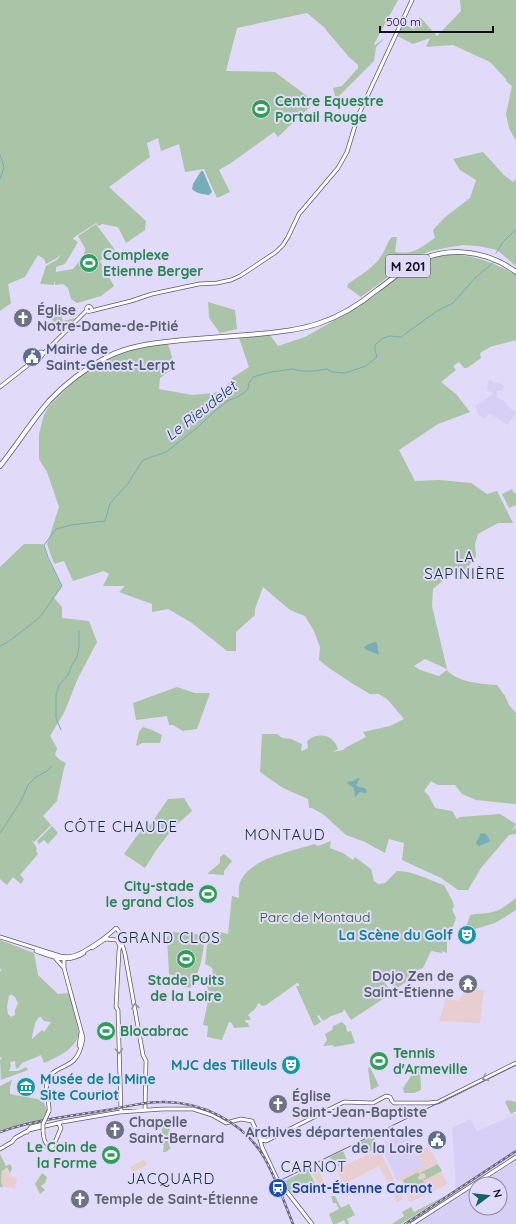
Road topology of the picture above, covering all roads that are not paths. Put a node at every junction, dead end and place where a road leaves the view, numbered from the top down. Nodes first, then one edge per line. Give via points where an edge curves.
1 (412, 0) edge
2 (516, 271) edge
3 (0, 387) edge
4 (0, 465) edge
5 (116, 929) junction
6 (0, 938) edge
7 (106, 939) junction
8 (52, 956) junction
9 (60, 956) junction
10 (65, 960) junction
11 (64, 968) junction
12 (516, 1063) edge
13 (145, 1110) junction
14 (122, 1112) junction
15 (66, 1122) junction
16 (59, 1124) junction
17 (42, 1125) junction
18 (27, 1132) junction
19 (260, 1139) junction
20 (13, 1140) junction
21 (0, 1148) edge
22 (516, 1157) edge
23 (312, 1224) edge
24 (412, 1224) edge

1 - 3 main road via 358,116 342,162 299,214 288,237 276,252 240,276 224,282 155,293 91,310
2 - 4 highway, M 201 via 494,257 478,252 457,250 433,254 404,267 351,307 311,325 274,331 156,341 122,349 97,361 46,403
5 - 7 main road
5 - 9 main road via 80,953
13 -> 5 main road via 146,1061 121,936
6 - 8 main road
6 - 9 main road
7 - 10 main road via 80,956
7 -> 14 main road via 118,941 120,946 117,1009
8 - 10 main road
8 - 11 main road
9 - 10 main road
10 - 11 main road
11 - 17 main road, bridge via 83,1038 76,1058 69,1065 55,1071 47,1080 49,1111
12 -> 19 main road via 438,1102 394,1103 386,1096 373,1102 344,1102 266,1140
13 - 14 main road
13 - 19 main road via 193,1109 226,1123 241,1119 250,1120
14 - 15 main road
15 - 16 main road
15 - 18 main road
16 - 17 main road, bridge via 61,1128 54,1146 48,1146
16 - 20 main road
17 - 18 main road via 31,1127
18 - 20 main road
19 - 23 main road via 278,1180
20 - 21 main road
22 - 24 main road

